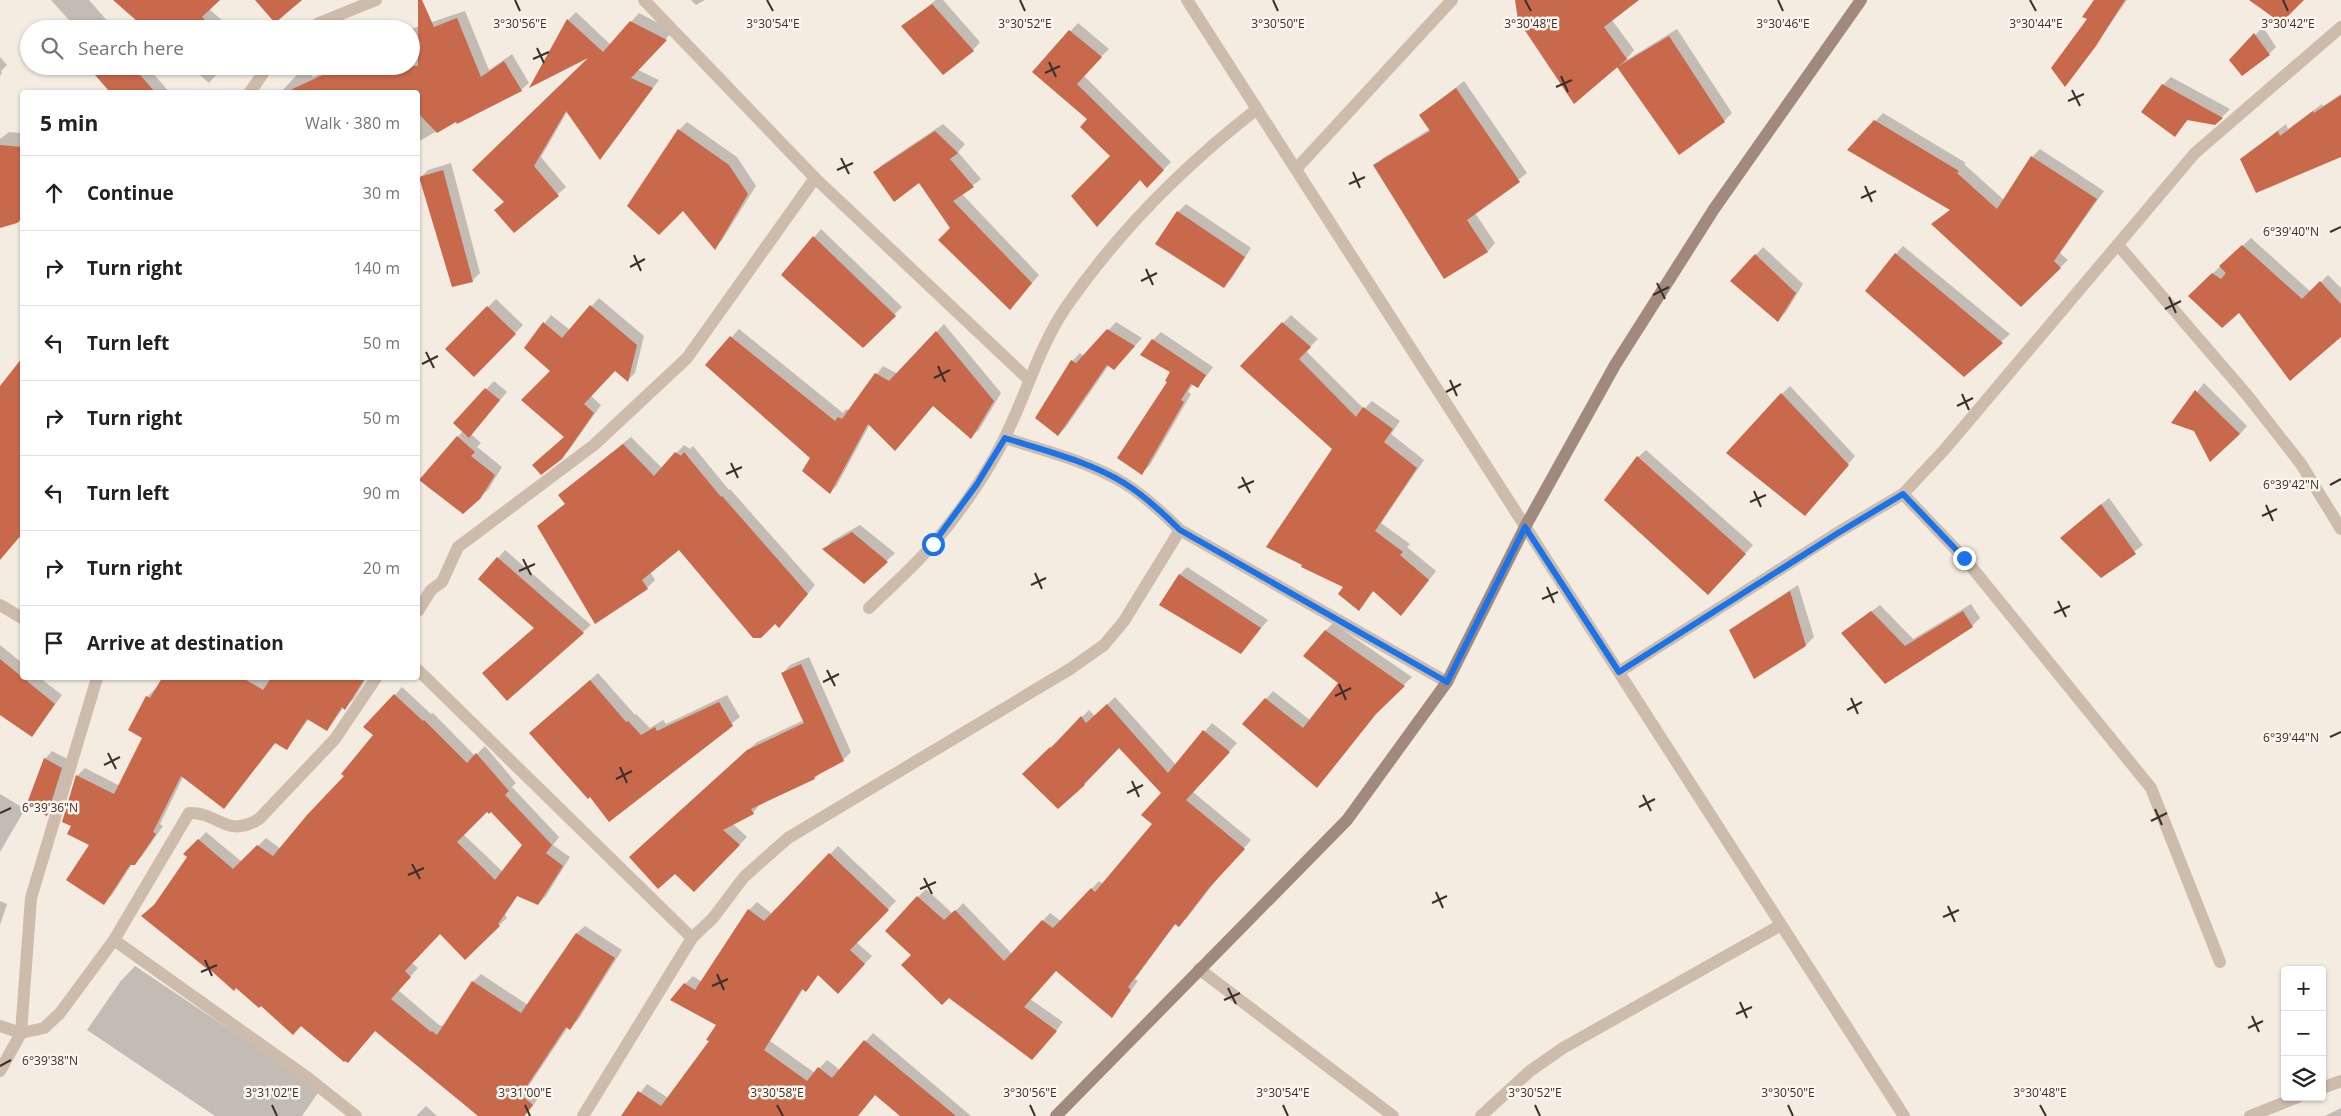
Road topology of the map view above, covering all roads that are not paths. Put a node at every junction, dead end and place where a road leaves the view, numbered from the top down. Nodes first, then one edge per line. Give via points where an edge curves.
1 (376, 0) edge
2 (644, 0) edge
3 (1187, 0) edge
4 (1452, 0) edge
5 (1861, 0) edge
6 (326, 20) edge
7 (2341, 26) edge
8 (262, 75) edge
9 (251, 90) edge
10 (1256, 109) junction
11 (1296, 169) junction
12 (815, 178) junction
13 (2118, 245) junction
14 (1028, 379) junction
15 (1005, 438) junction
16 (1903, 494) junction
17 (1525, 527) junction
18 (2341, 529) edge
19 (1180, 530) junction
20 (0, 605) edge
21 (420, 607) edge
22 (869, 608) dead end
23 (20, 617) edge
24 (420, 672) edge
25 (1619, 672) junction
26 (96, 680) edge
27 (375, 680) edge
28 (1447, 682) junction
29 (1781, 925) junction
30 (692, 938) junction
31 (114, 940) junction
32 (2220, 962) dead end
33 (1199, 969) junction
34 (0, 1026) edge
35 (21, 1033) junction
36 (0, 1071) edge
37 (2341, 1081) edge
38 (2326, 1087) edge
39 (2288, 1101) edge
40 (356, 1116) edge
41 (583, 1116) edge
42 (1056, 1116) edge
43 (1393, 1116) edge
44 (1481, 1116) edge
45 (1904, 1116) edge
46 (2250, 1116) edge

1 - 6 street
2 - 12 street
3 - 10 street
4 - 11 street
5 - 17 street via 1714,209 1615,365
7 - 13 street via 2195,153
8 - 9 street
10 - 11 street
10 - 14 street via 1218,139 1115,241 1065,309
11 - 17 street
12 - 14 street
12 - 21 street via 687,358 594,444 458,547 442,582 431,590
13 - 16 street
13 - 18 street via 2247,395 2301,464
14 - 15 street
15 - 19 street via 1077,461 1124,483 1158,508
15 - 22 street via 977,484 933,544
16 - 25 street
16 - 32 street via 1964,558 2151,788
17 - 25 street
17 - 28 street
19 - 28 street
19 - 30 street via 1124,621 1104,645 1070,669 788,838 744,876 713,918
20 - 23 street
24 - 30 street
25 - 29 street
26 - 35 street via 31,898
27 - 31 street via 335,739 259,819 247,826 230,826 200,812 189,813
28 - 33 street via 1347,820
29 - 44 street via 1563,1048 1530,1071
29 - 45 street
30 - 41 street
31 - 35 street via 60,1013 44,1028
31 - 40 street
33 - 42 street
33 - 43 street
34 - 35 street
35 - 36 street
37 - 38 street
39 - 46 street

